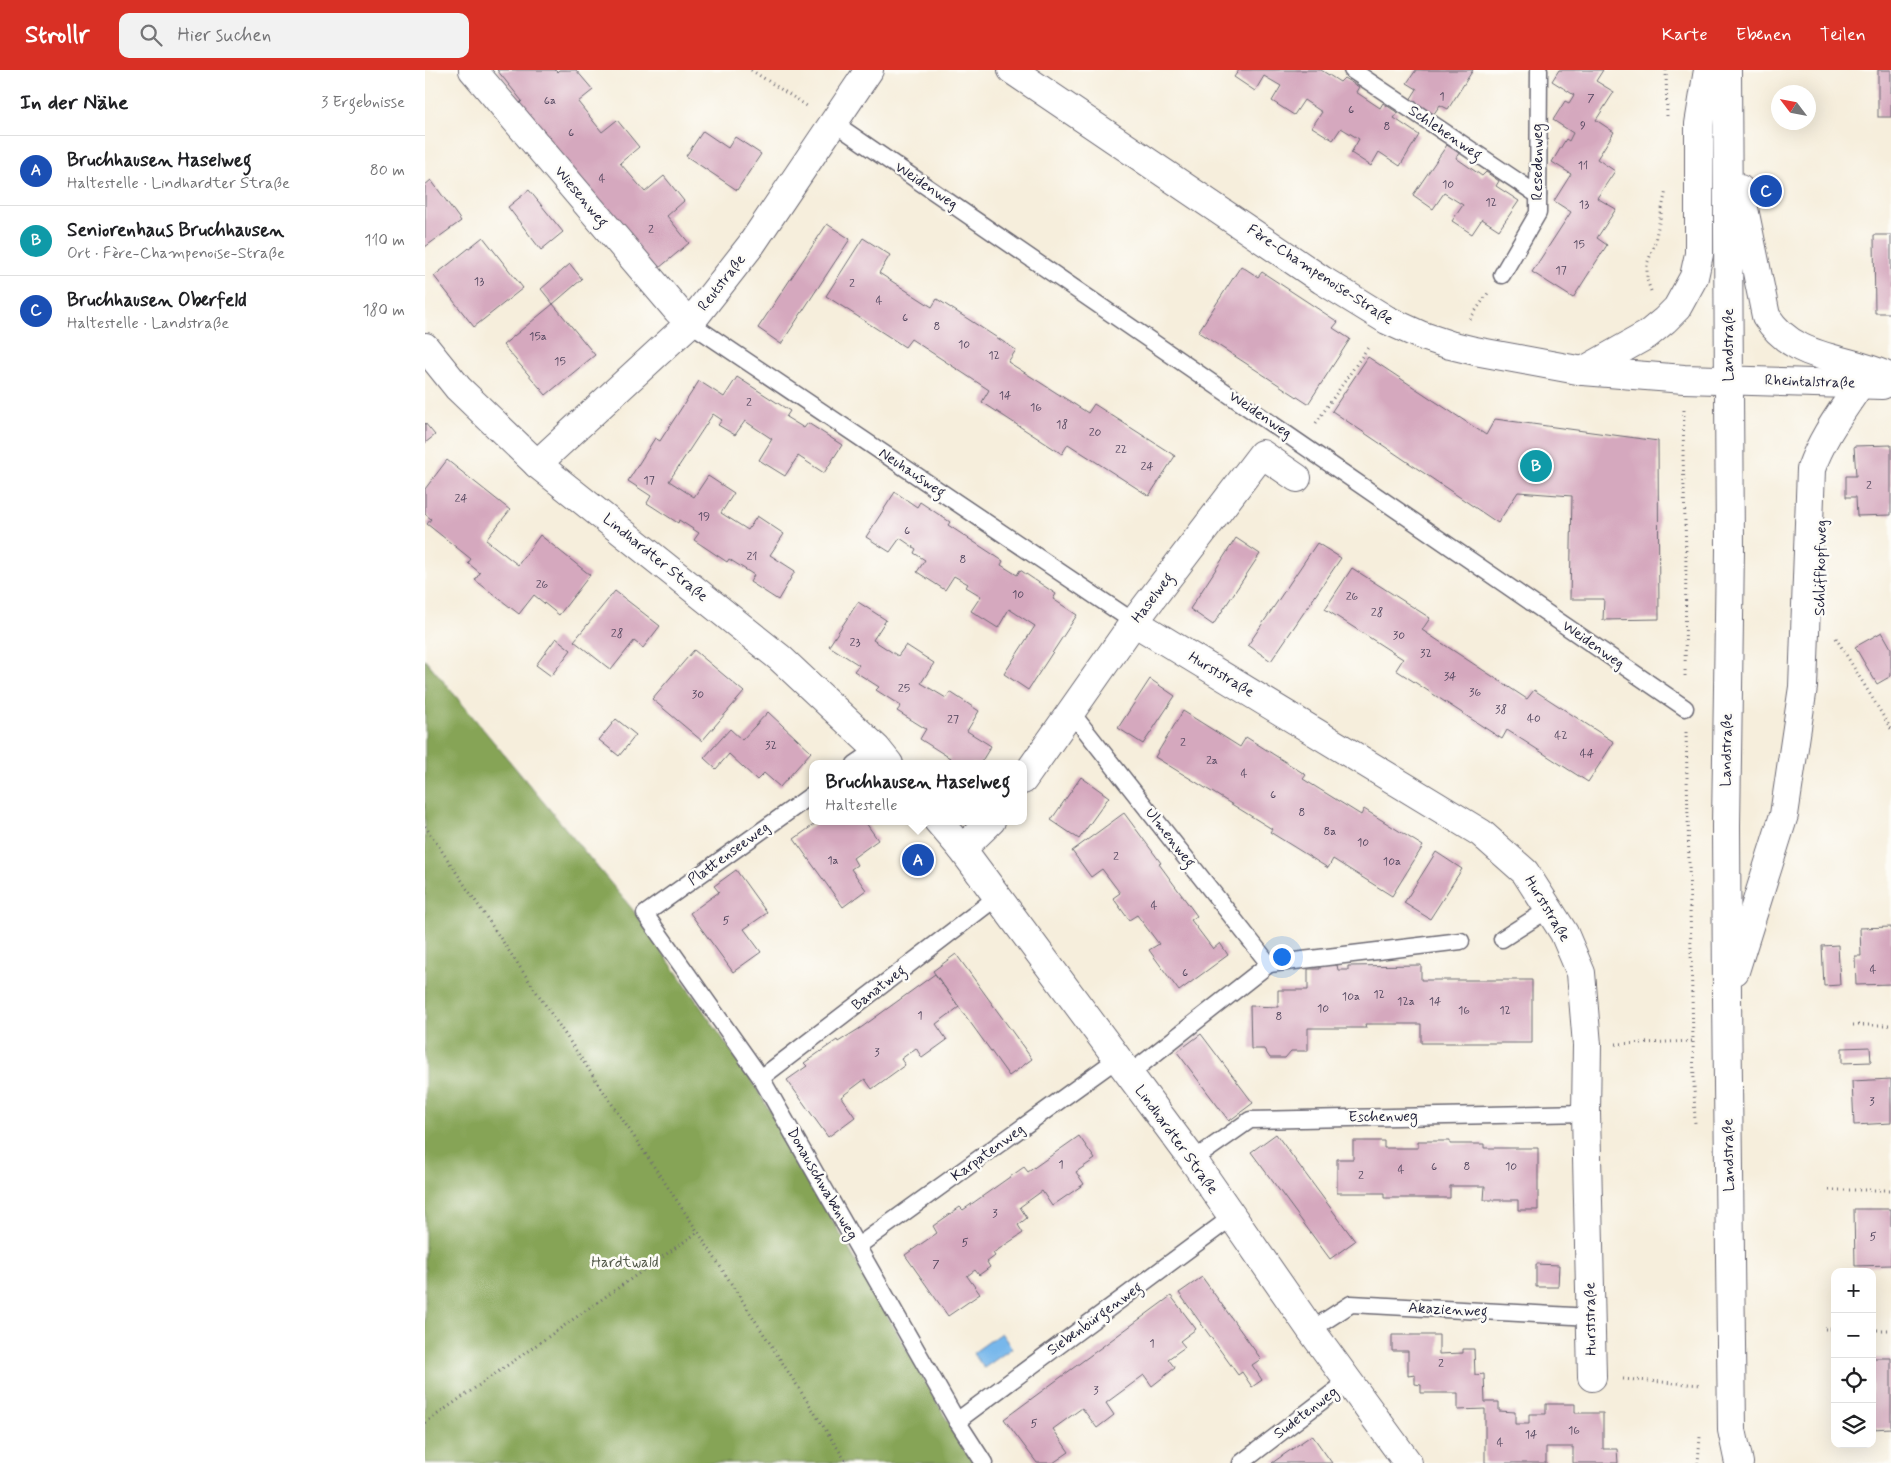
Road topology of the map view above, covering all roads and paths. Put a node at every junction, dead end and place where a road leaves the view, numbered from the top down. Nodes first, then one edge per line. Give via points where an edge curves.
1 (473, 70) edge
2 (751, 70) edge
3 (869, 70) edge
4 (1352, 70) edge
5 (1539, 70) edge
6 (1666, 70) edge
7 (1708, 70) edge
8 (1727, 70) edge
9 (1028, 74) edge
10 (1667, 119) dead end
11 (834, 123) junction
12 (1727, 131) junction
13 (1667, 187) dead end
14 (1538, 196) junction
15 (1502, 275) joint
16 (1671, 316) junction
17 (1387, 320) junction
18 (690, 323) junction
19 (1450, 345) junction
20 (425, 347) edge
21 (1583, 371) junction
22 (1891, 378) edge
23 (1685, 379) junction
24 (1729, 380) junction
25 (1860, 384) junction
26 (1891, 386) edge
27 (1302, 444) junction
28 (537, 464) junction
29 (1297, 478) dead end
30 (1134, 622) junction
31 (1832, 630) dead end
32 (1685, 708) junction
33 (1071, 712) junction
34 (1891, 729) edge
35 (874, 759) edge
36 (1027, 774) edge
37 (809, 797) edge
38 (941, 825) edge
39 (987, 825) edge
40 (425, 826) edge
41 (962, 849) junction
42 (997, 897) junction
43 (1549, 909) junction
44 (645, 914) joint
45 (1502, 939) dead end
46 (1461, 941) dead end
47 (1269, 964) junction
48 (1727, 997) junction
49 (1853, 1025) dead end
50 (1891, 1025) edge
51 (1693, 1041) junction
52 (1587, 1045) junction
53 (1123, 1067) junction
54 (761, 1078) junction
55 (1586, 1112) junction
56 (1695, 1130) dead end
57 (1193, 1160) junction
58 (1829, 1190) dead end
59 (1891, 1190) edge
60 (1232, 1217) junction
61 (698, 1232) junction
62 (858, 1246) junction
63 (1591, 1317) junction
64 (1825, 1329) dead end
65 (1831, 1329) edge
66 (1311, 1330) junction
67 (1876, 1330) edge
68 (1891, 1330) edge
69 (1701, 1375) dead end
70 (1592, 1376) joint
71 (1348, 1381) junction
72 (1702, 1385) junction
73 (1701, 1395) dead end
74 (957, 1421) junction
75 (425, 1423) edge
76 (1732, 1430) junction
77 (1700, 1435) dead end
78 (847, 1463) edge
79 (984, 1463) edge
80 (1241, 1463) edge
81 (1408, 1463) edge
82 (1698, 1463) edge
83 (1722, 1463) edge
84 (1739, 1463) edge

1 - 18 street, Wiesenweg
2 - 11 path
3 - 11 street, Reutstraße
4 - 14 lane, Schlehenweg
5 - 14 lane, Resedenweg
6 - 10 path
7 - 16 street via 1699,124 1699,254 1694,276
8 - 12 street, Landstraße
9 - 17 street, Fère-Champenoise-Straße via 1314,274
11 - 18 street, Reutstraße via 751,245
11 - 27 lane, Weidenweg
12 - 22 street via 1758,283 1766,316 1774,330 1809,353
12 - 24 street, Landstraße
13 - 16 path via 1660,225 1647,264 1647,280
14 - 15 lane, Resedenweg via 1538,213
15 - 19 path
16 - 21 street via 1647,335
17 - 19 street, Fère-Champenoise-Straße
17 - 27 path
18 - 28 street, Reutstraße
18 - 30 lane, Neuhausweg
19 - 21 street, Fère-Champenoise-Straße
20 - 28 street, Lindhardter Straße via 458,388
21 - 23 street, Fère-Champenoise-Straße
23 - 24 street, Fère-Champenoise-Straße
23 - 32 path
24 - 25 street, Rheintalstraße
24 - 48 street, Landstraße
25 - 26 street, Rheintalstraße
25 - 48 street via 1825,435 1811,469 1803,687 1784,816
27 - 32 lane, Weidenweg
28 - 35 street, Lindhardter Straße via 780,658
29 - 30 street, Haselweg via 1262,454
30 - 33 street, Haselweg
30 - 43 street, Hurststraße via 1481,833 1525,872
31 - 34 path, Schliffkopfweg
32 - 51 path
33 - 36 street, Haselweg
33 - 47 lane, Ulmenweg
37 - 44 lane, Plattenseeweg
38 - 41 street, Lindhardter Straße
39 - 41 street
40 - 61 path
41 - 42 street, Lindhardter Straße
42 - 53 street, Lindhardter Straße
42 - 54 lane, Banatweg
43 - 45 lane
43 - 52 street, Hurststraße via 1564,933 1581,973
44 - 54 lane, Donauschwabenweg
46 - 47 lane
47 - 53 lane
48 - 76 street, Landstraße
49 - 50 path
51 - 52 path
51 - 56 path
52 - 55 street, Hurststraße
53 - 57 street, Lindhardter Straße
53 - 62 lane, Karpatenweg
54 - 62 lane, Donauschwabenweg
55 - 57 lane, Eschenweg via 1250,1120
55 - 63 street, Hurststraße
57 - 60 street, Lindhardter Straße
58 - 59 path
60 - 66 street, Lindhardter Straße
60 - 74 lane, Siebenbürgenweg
61 - 75 path
61 - 78 path
62 - 74 lane, Donauschwabenweg
63 - 66 lane, Akazienweg via 1351,1304
63 - 70 street, Hurststraße
64 - 65 path
66 - 71 street, Lindhardter Straße
67 - 68 path
69 - 72 path
70 - 72 path
71 - 80 lane, Sudetenweg
71 - 81 street, Lindhardter Straße
72 - 73 path
74 - 79 lane, Donauschwabenweg
76 - 83 street, Landstraße
76 - 84 street, Landstraße
77 - 82 path

